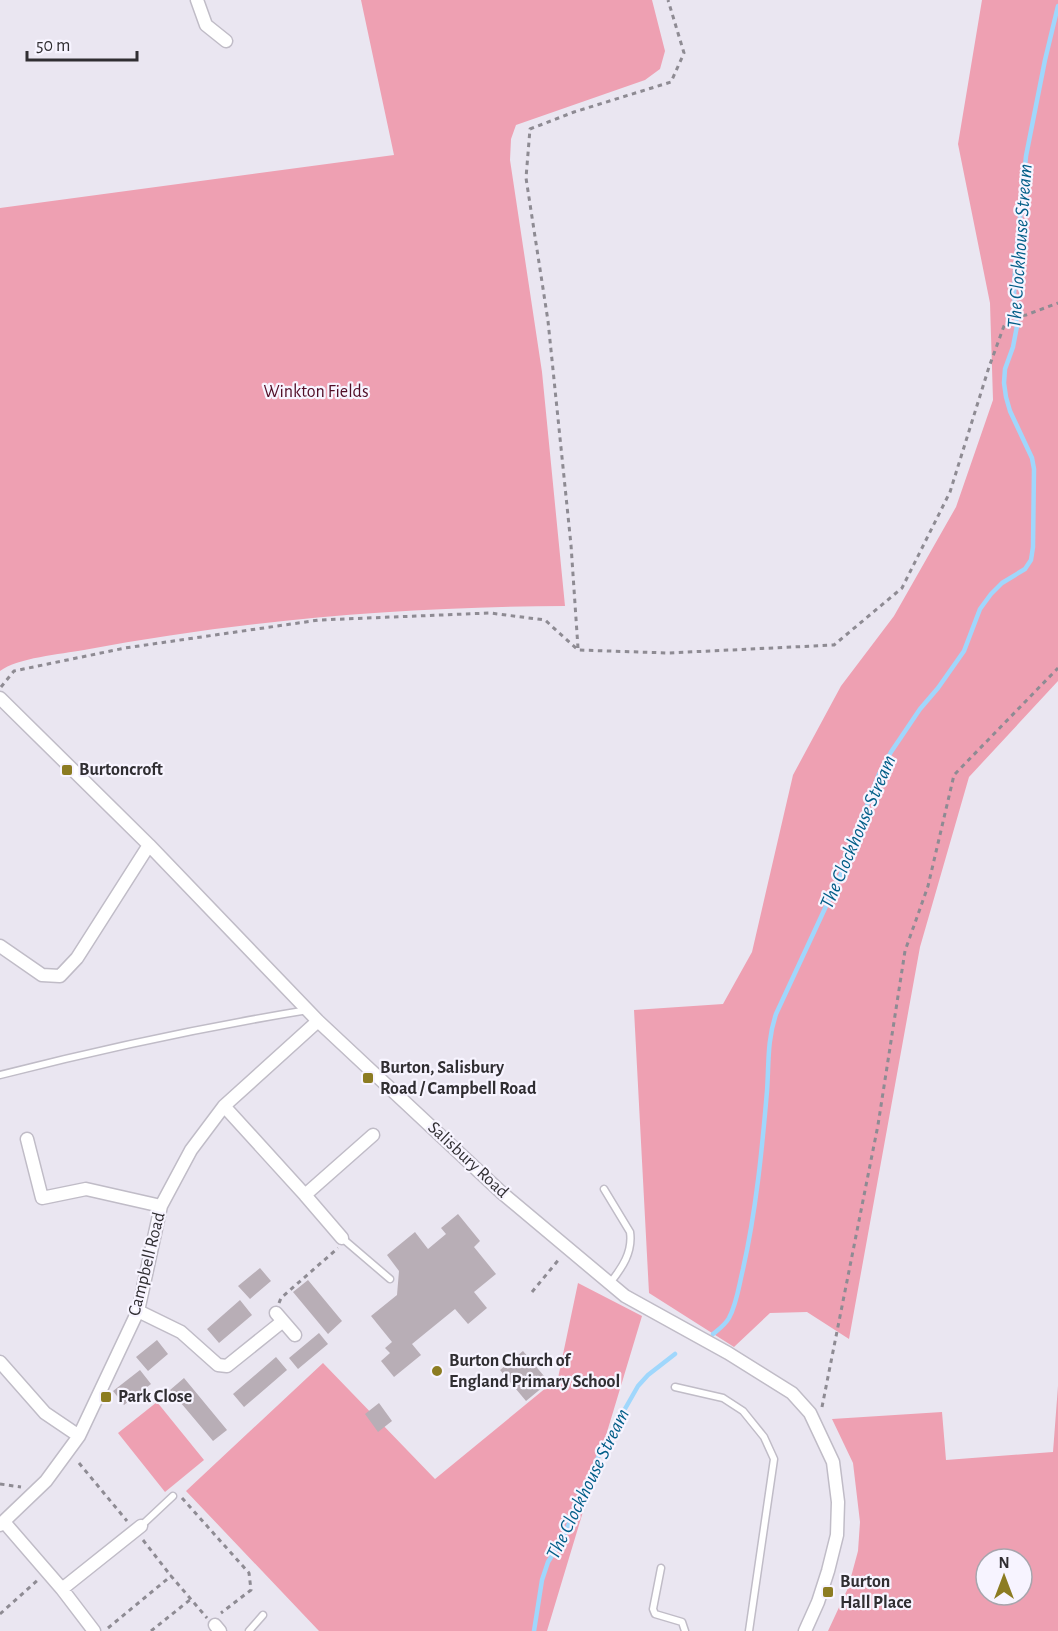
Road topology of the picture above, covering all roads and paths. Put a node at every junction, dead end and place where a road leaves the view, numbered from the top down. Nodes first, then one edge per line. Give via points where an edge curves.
1 (197, 0) edge
2 (669, 0) edge
3 (226, 41) dead end
4 (1058, 303) edge
5 (578, 650) junction
6 (1058, 668) edge
7 (0, 688) edge
8 (0, 699) edge
9 (149, 845) junction
10 (0, 946) edge
11 (308, 1010) junction
12 (318, 1021) junction
13 (0, 1075) edge
14 (224, 1106) junction
15 (373, 1136) dead end
16 (27, 1139) dead end
17 (604, 1189) dead end
18 (305, 1195) junction
19 (161, 1206) junction
20 (344, 1240) junction
21 (569, 1248) junction
22 (390, 1279) dead end
23 (610, 1283) junction
24 (532, 1292) dead end
25 (138, 1311) junction
26 (280, 1317) junction
27 (295, 1335) dead end
28 (0, 1362) edge
29 (675, 1387) dead end
30 (818, 1431) junction
31 (79, 1436) junction
32 (79, 1463) dead end
33 (173, 1496) joint
34 (2, 1524) edge
35 (138, 1528) junction
36 (661, 1568) dead end
37 (47, 1572) junction
38 (171, 1576) junction
39 (62, 1589) junction
40 (191, 1599) junction
41 (0, 1614) edge
42 (263, 1616) dead end
43 (215, 1626) edge
44 (108, 1628) dead end
45 (94, 1631) edge
46 (152, 1631) edge
47 (249, 1631) edge
48 (686, 1631) edge
49 (749, 1631) edge
50 (805, 1631) edge

1 - 3 street via 206,25
2 - 5 path via 684,53 671,82 530,129 526,178 548,321
4 - 5 path via 1010,318 1004,326 950,492 902,588 834,645 668,652
5 - 7 path via 545,620 490,613 319,620 125,648 14,671
6 - 30 path via 954,775 928,886 905,951 878,1125
8 - 9 street, Salisbury Road
9 - 10 street via 77,958 60,976 42,975
9 - 11 street, Salisbury Road
11 - 12 street, Salisbury Road
11 - 13 lane via 187,1032
12 - 14 street, Campbell Road
12 - 21 street, Salisbury Road via 502,1193
14 - 18 street
14 - 19 street, Campbell Road via 191,1150
15 - 18 street
16 - 19 street via 42,1197 86,1190
17 - 23 lane via 631,1239 622,1269
18 - 20 street
19 - 25 street, Campbell Road
20 - 22 lane
20 - 26 path via 281,1298
21 - 23 street, Salisbury Road
21 - 24 path
23 - 30 street, Salisbury Road via 625,1296 792,1393 810,1413
25 - 26 street via 181,1332 218,1365 228,1366
25 - 31 street, Campbell Road
26 - 27 street
28 - 31 street via 45,1413
29 - 49 lane via 723,1398 743,1411 765,1437 774,1459
30 - 50 street, Salisbury Road via 833,1462 837,1535 818,1602
31 - 34 street, Campbell Road via 46,1481
32 - 35 path
33 - 35 lane
33 - 43 path via 176,1492 249,1573 251,1590
34 - 37 street
35 - 38 path
35 - 39 street
36 - 48 lane via 653,1609 655,1614 682,1622
37 - 39 street
37 - 41 path
38 - 40 path
38 - 44 path
39 - 45 street
40 - 43 path
40 - 46 path
42 - 47 lane

